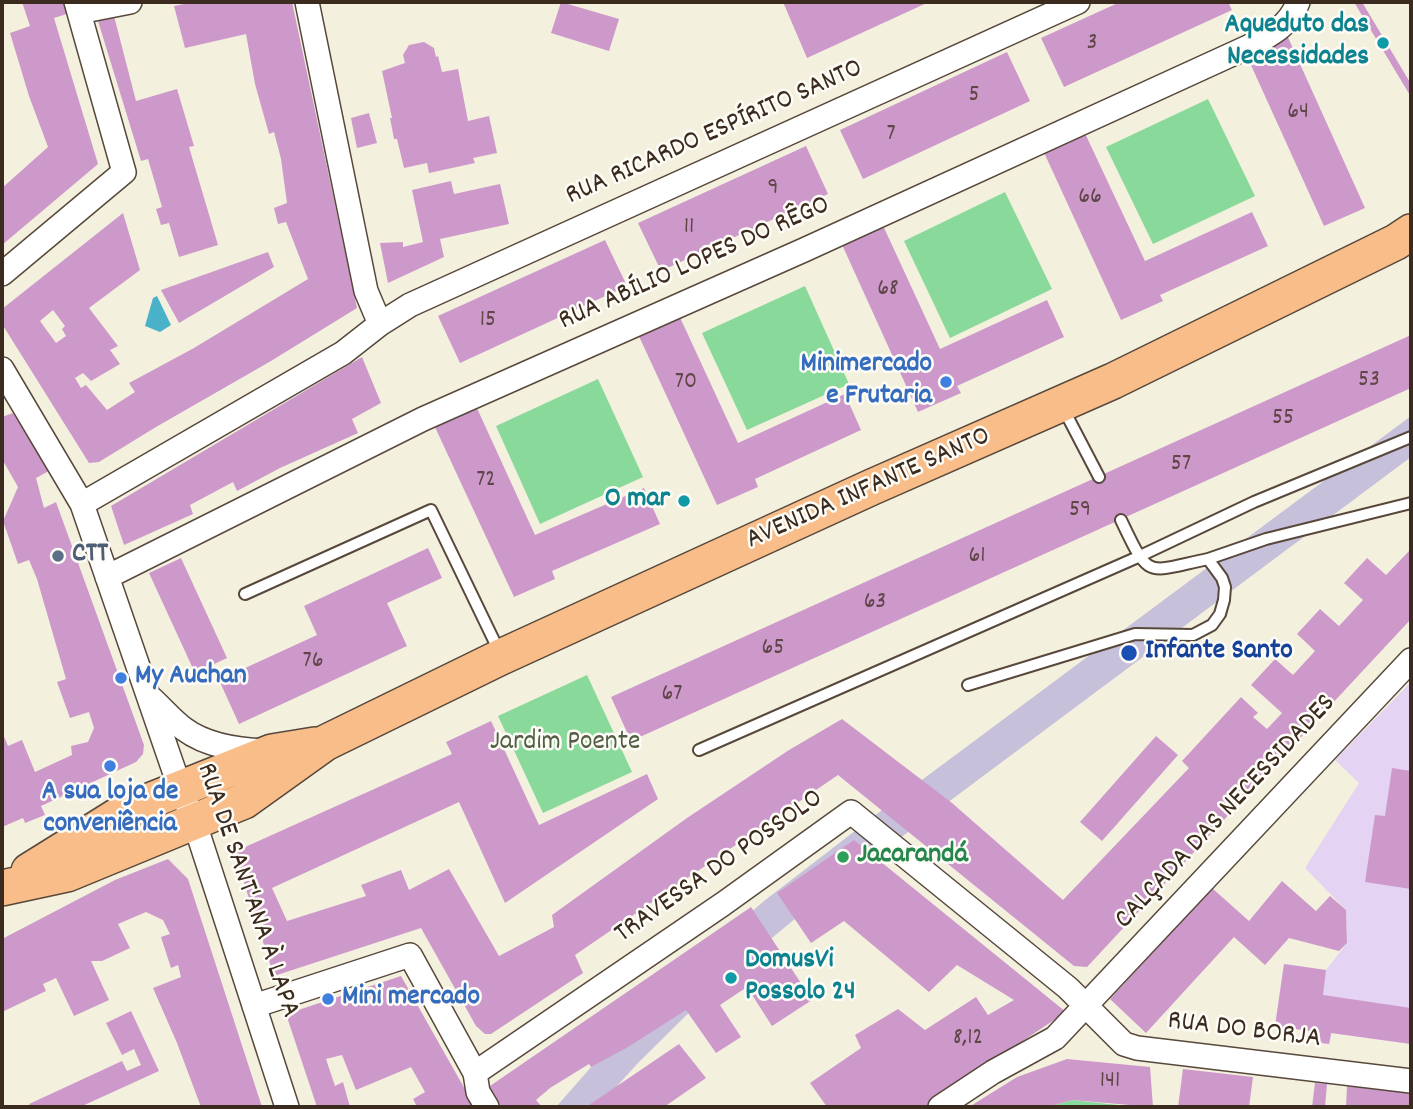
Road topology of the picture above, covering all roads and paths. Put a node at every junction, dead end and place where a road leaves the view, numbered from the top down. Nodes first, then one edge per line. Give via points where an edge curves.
1 (130, 2) edge
2 (307, 2) edge
3 (1078, 2) edge
4 (1298, 2) edge
5 (77, 7) edge
6 (1411, 232) edge
7 (2, 274) edge
8 (380, 324) junction
9 (5, 381) edge
10 (1061, 404) junction
11 (1411, 437) edge
12 (1099, 477) dead end
13 (1411, 503) edge
14 (82, 504) junction
15 (1121, 520) dead end
16 (1138, 557) junction
17 (1208, 559) junction
18 (107, 577) junction
19 (246, 594) dead end
20 (501, 657) junction
21 (1411, 660) edge
22 (968, 685) dead end
23 (147, 695) junction
24 (325, 743) junction
25 (698, 750) dead end
26 (272, 752) junction
27 (180, 788) junction
28 (194, 821) junction
29 (2, 888) edge
30 (254, 1006) junction
31 (1085, 1006) junction
32 (475, 1073) junction
33 (1411, 1082) edge
34 (287, 1107) edge
35 (487, 1107) edge
36 (940, 1107) edge

1 - 5 street
2 - 8 street via 366,291
3 - 8 street, RUA RICARDO ESPÍRITO SANTO via 410,305
4 - 18 street, RUA ABÍLIO LOPES DO RÊGO via 1275,33 1248,47 423,419
5 - 7 street via 124,172
6 - 10 main road, AVENIDA INFANTE SANTO
8 - 14 street, RUA RICARDO ESPÍRITO SANTO via 343,353
9 - 14 street, RUA DE SANT'ANA À LAPA
10 - 12 lane
10 - 20 main road, AVENIDA INFANTE SANTO
11 - 16 lane via 1254,502
13 - 17 lane via 1266,539
14 - 18 street, RUA DE SANT'ANA À LAPA
15 - 16 lane
16 - 17 lane via 1152,569 1162,570
16 - 25 lane
17 - 22 lane via 1222,578 1224,600 1212,625 1193,635 1135,634
18 - 23 street, RUA DE SANT'ANA À LAPA
19 - 20 lane via 431,510
20 - 24 main road, AVENIDA INFANTE SANTO
21 - 31 street, CALÇADA DAS NECESSIDADES
23 - 26 street, RUA DE SANT'ANA À LAPA via 185,730 208,742
23 - 27 street, RUA DE SANT'ANA À LAPA
24 - 26 main road, AVENIDA INFANTE SANTO
24 - 28 main road, AVENIDA INFANTE SANTO via 244,801
26 - 27 main road, AVENIDA INFANTE SANTO
27 - 28 street, RUA DE SANT'ANA À LAPA
27 - 29 main road, AVENIDA INFANTE SANTO via 127,810
28 - 29 main road, AVENIDA INFANTE SANTO via 67,873
28 - 30 street, RUA DE SANT'ANA À LAPA
30 - 32 street via 410,955
30 - 34 street, RUA DE SANT'ANA À LAPA
31 - 32 street, TRAVESSA DO POSSOLO via 850,812
31 - 33 street, RUA DO BORJA via 1124,1044 1137,1048
31 - 36 street, CALÇADA DAS NECESSIDADES via 1055,1038
32 - 35 street

